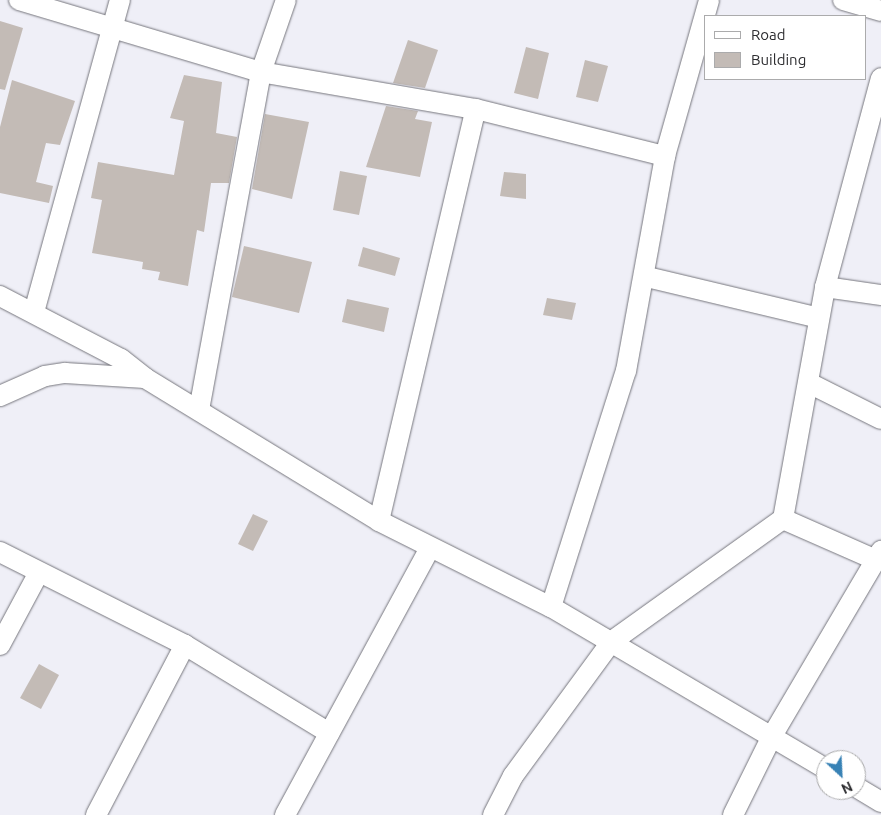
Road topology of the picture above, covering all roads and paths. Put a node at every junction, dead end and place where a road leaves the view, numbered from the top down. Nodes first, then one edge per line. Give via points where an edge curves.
1 (19, 0) edge
2 (120, 0) edge
3 (286, 0) edge
4 (709, 0) edge
5 (843, 0) edge
6 (66, 8) edge
7 (881, 11) edge
8 (705, 15) edge
9 (704, 18) edge
10 (112, 30) junction
11 (261, 72) junction
12 (881, 78) edge
13 (476, 109) junction
14 (665, 156) junction
15 (647, 277) junction
16 (825, 288) junction
17 (881, 295) edge
18 (0, 296) edge
19 (34, 312) junction
20 (819, 318) junction
21 (145, 378) junction
22 (809, 383) junction
23 (0, 396) edge
24 (199, 410) junction
25 (881, 420) edge
26 (783, 519) junction
27 (379, 521) junction
28 (430, 548) junction
29 (0, 552) edge
30 (879, 556) edge
31 (38, 574) junction
32 (551, 607) junction
33 (611, 642) junction
34 (185, 644) junction
35 (0, 645) edge
36 (329, 733) junction
37 (772, 736) junction
38 (816, 763) edge
39 (866, 793) edge
40 (881, 802) edge
41 (104, 812) edge
42 (285, 815) edge
43 (493, 815) edge
44 (733, 815) edge

1 - 6 street
2 - 10 street
3 - 11 street
4 - 8 street
5 - 7 street
6 - 10 street
9 - 14 street
10 - 11 street
10 - 19 street
11 - 13 street
11 - 24 street
12 - 16 street
13 - 14 street
13 - 27 street
14 - 15 street
15 - 20 street
15 - 32 street via 603,456
16 - 17 street
16 - 20 street
18 - 19 street
19 - 21 street via 121,359
20 - 22 street
21 - 23 street via 65,373 45,376
21 - 24 street
22 - 25 street
22 - 26 street
24 - 27 street
26 - 30 street
26 - 33 street
27 - 28 street
28 - 32 street
28 - 36 street
29 - 31 street
30 - 37 street
31 - 34 street
31 - 35 street
32 - 33 street
33 - 37 street
33 - 43 street via 513,776
34 - 36 street
34 - 41 street
36 - 42 street
37 - 38 street
37 - 44 street
39 - 40 street

